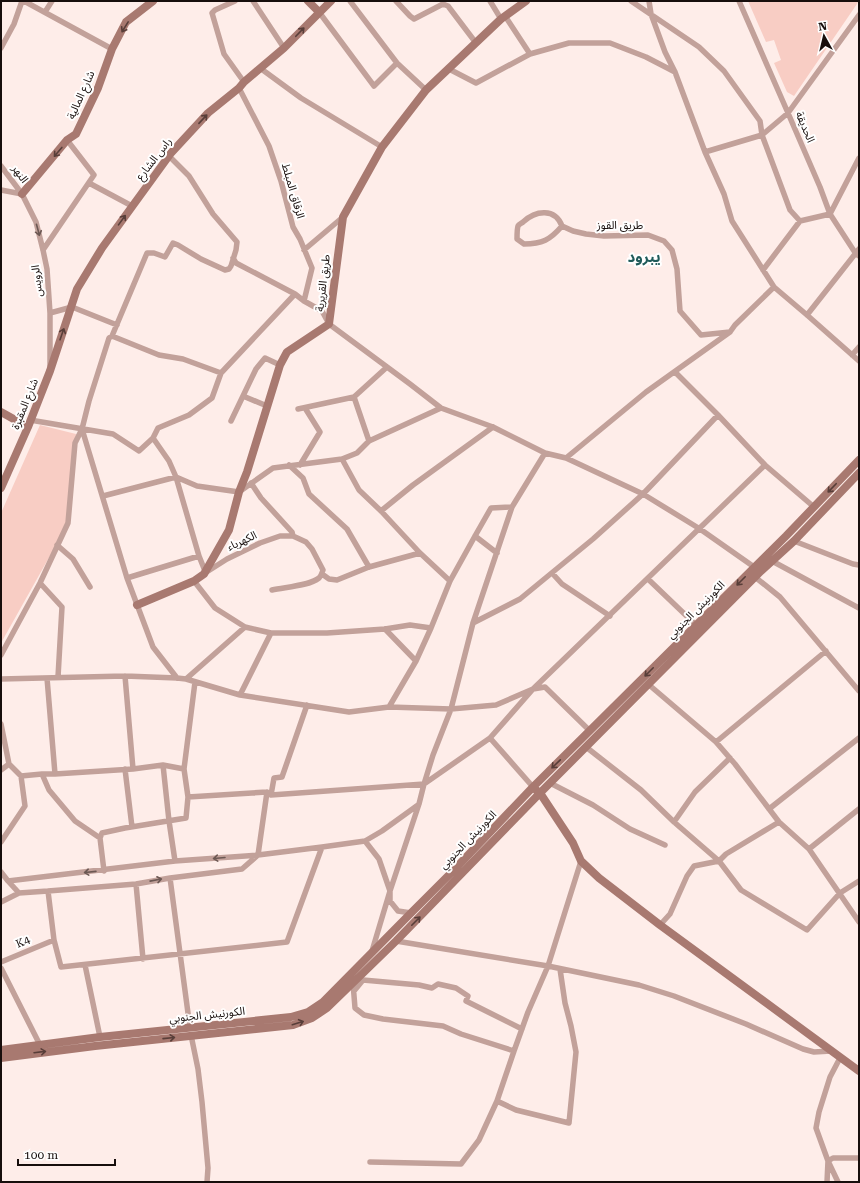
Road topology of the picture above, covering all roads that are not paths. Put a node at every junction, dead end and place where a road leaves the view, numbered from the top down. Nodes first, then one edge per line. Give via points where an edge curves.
1 (23, 1) edge
2 (52, 1) edge
3 (233, 1) edge
4 (253, 1) edge
5 (308, 1) edge
6 (331, 1) edge
7 (350, 1) edge
8 (396, 1) edge
9 (490, 1) edge
10 (526, 1) edge
11 (631, 1) edge
12 (649, 1) edge
13 (738, 1) edge
14 (151, 2) edge
15 (44, 12) junction
16 (319, 12) junction
17 (651, 14) junction
18 (859, 15) edge
19 (503, 17) junction
20 (476, 43) junction
21 (1, 48) edge
22 (284, 48) junction
23 (112, 49) junction
24 (530, 54) junction
25 (397, 63) junction
26 (260, 68) junction
27 (449, 69) junction
28 (675, 72) junction
29 (242, 85) junction
30 (426, 90) junction
31 (788, 112) junction
32 (762, 135) junction
33 (67, 140) junction
34 (382, 147) junction
35 (704, 152) junction
36 (169, 156) junction
37 (859, 158) edge
38 (1, 166) edge
39 (89, 183) junction
40 (1, 190) edge
41 (22, 194) junction
42 (132, 206) junction
43 (830, 214) junction
44 (343, 217) junction
45 (800, 221) junction
46 (562, 226) junction
47 (43, 250) junction
48 (304, 250) junction
49 (858, 253) edge
50 (233, 258) junction
51 (763, 270) junction
52 (774, 287) junction
53 (296, 294) junction
54 (304, 301) junction
55 (72, 306) junction
56 (50, 313) junction
57 (807, 315) junction
58 (329, 324) junction
59 (116, 325) junction
60 (730, 332) junction
61 (112, 336) junction
62 (859, 347) edge
63 (852, 355) junction
64 (859, 361) edge
65 (280, 365) junction
66 (387, 367) junction
67 (50, 371) junction
68 (675, 372) junction
69 (221, 373) junction
70 (243, 396) junction
71 (354, 397) junction
72 (267, 406) junction
73 (305, 408) junction
74 (441, 408) junction
75 (298, 409) dead end
76 (1, 412) edge
77 (718, 415) junction
78 (231, 420) dead end
79 (29, 423) junction
80 (493, 427) junction
81 (82, 429) junction
82 (154, 438) junction
83 (369, 441) junction
84 (545, 452) junction
85 (566, 458) junction
86 (342, 459) junction
87 (859, 460) edge
88 (289, 465) junction
89 (300, 465) junction
90 (765, 465) junction
91 (859, 473) edge
92 (176, 477) junction
93 (251, 483) junction
94 (1, 488) edge
95 (239, 492) junction
96 (643, 494) junction
97 (103, 496) junction
98 (512, 507) junction
99 (814, 507) junction
100 (381, 510) junction
101 (700, 529) junction
102 (293, 536) junction
103 (474, 536) junction
104 (794, 541) junction
105 (57, 545) junction
106 (420, 553) junction
107 (497, 553) junction
108 (198, 556) junction
109 (772, 561) junction
110 (859, 565) edge
111 (370, 567) junction
112 (204, 572) junction
113 (757, 572) junction
114 (552, 573) junction
115 (322, 574) junction
116 (127, 578) junction
117 (648, 579) junction
118 (194, 581) junction
119 (450, 581) junction
120 (40, 583) junction
121 (90, 587) dead end
122 (272, 590) dead end
123 (137, 605) junction
124 (859, 608) edge
125 (610, 616) junction
126 (473, 623) junction
127 (696, 625) junction
128 (245, 627) junction
129 (431, 628) junction
130 (385, 629) junction
131 (271, 633) junction
132 (826, 651) junction
133 (1, 655) edge
134 (416, 661) junction
135 (125, 676) junction
136 (58, 677) junction
137 (47, 678) junction
138 (177, 678) junction
139 (1, 679) edge
140 (186, 679) junction
141 (194, 682) junction
142 (648, 684) junction
143 (533, 689) junction
144 (859, 692) edge
145 (240, 694) junction
146 (307, 705) junction
147 (389, 707) junction
148 (451, 709) junction
149 (1, 724) edge
150 (590, 731) junction
151 (490, 738) junction
152 (859, 738) edge
153 (716, 742) junction
154 (586, 747) junction
155 (730, 758) junction
156 (9, 764) junction
157 (163, 765) junction
158 (125, 769) junction
159 (134, 769) junction
160 (184, 769) junction
161 (1, 770) edge
162 (42, 774) junction
163 (55, 774) junction
164 (21, 776) junction
165 (550, 783) junction
166 (424, 784) junction
167 (533, 787) junction
168 (269, 793) junction
169 (540, 793) junction
170 (188, 797) junction
171 (419, 804) junction
172 (770, 809) junction
173 (859, 809) edge
174 (169, 821) junction
175 (674, 822) junction
176 (779, 822) junction
177 (132, 827) junction
178 (100, 838) junction
179 (365, 841) junction
180 (1, 842) edge
181 (665, 846) dead end
182 (322, 847) junction
183 (809, 849) junction
184 (258, 855) junction
185 (176, 861) junction
186 (581, 861) junction
187 (719, 861) junction
188 (104, 871) junction
189 (1, 872) edge
190 (170, 878) junction
191 (8, 881) junction
192 (859, 881) edge
193 (136, 884) junction
194 (390, 890) junction
195 (48, 891) junction
196 (19, 893) junction
197 (840, 893) junction
198 (1, 902) edge
199 (411, 913) junction
200 (859, 922) edge
201 (660, 925) junction
202 (54, 940) junction
203 (396, 941) junction
204 (372, 952) junction
205 (180, 955) junction
206 (143, 958) junction
207 (1, 962) edge
208 (85, 965) junction
209 (548, 966) junction
210 (1, 968) edge
211 (560, 969) junction
212 (353, 987) junction
213 (522, 1029) junction
214 (190, 1032) junction
215 (100, 1037) junction
216 (40, 1045) junction
217 (1, 1050) edge
218 (514, 1051) junction
219 (831, 1051) junction
220 (1, 1058) edge
221 (840, 1058) junction
222 (859, 1071) edge
223 (497, 1101) junction
224 (859, 1158) edge
225 (828, 1161) junction
226 (370, 1162) dead end
227 (207, 1182) edge
228 (827, 1182) edge
229 (838, 1182) edge

1 - 15 street
1 - 21 street
2 - 15 street
3 - 29 street, الزقاق المبلط via 212,13 224,54
4 - 22 street
5 - 16 main road
6 - 16 main road, راس الشارع
7 - 25 street
8 - 20 street via 414,18 443,4 448,6
9 - 19 street
10 - 19 main road, طريق القريرية
11 - 17 street
12 - 17 street
13 - 31 street, الحديقة
14 -> 23 main road, شارع المالية via 126,22
15 - 23 street
22 -> 16 main road, راس الشارع
16 - 25 street via 374,86
17 - 28 street
17 - 32 street via 699,47 724,71 760,121
18 - 31 street
19 - 20 main road, طريق القريرية
19 - 24 street
20 - 27 main road, طريق القريرية
22 - 26 main road, راس الشارع
23 - 33 main road, شارع المالية via 98,88 76,134
24 - 27 street via 476,83
24 - 28 street via 569,43 610,43 646,56
25 - 30 street
26 - 29 main road, راس الشارع
26 - 34 street via 301,98
27 - 30 main road, طريق القريرية
28 - 35 street
36 -> 29 main road, راس الشارع via 208,114
29 - 48 street, الزقاق المبلط via 269,146 293,228
30 - 34 main road, طريق القريرية
31 - 32 street
31 - 43 street, الحديقة
32 - 35 street
32 - 45 street via 790,210
33 - 39 street via 94,175
33 -> 41 main road, شارع المالية
34 - 44 main road, طريق القريرية
35 - 51 street via 724,194 732,221
36 - 42 main road, راس الشارع
36 - 50 street via 189,176 213,214 237,242
37 - 43 street
38 - 41 street, النهر
39 - 42 street
39 - 47 street
40 - 41 street
41 -> 47 street, الرويس via 36,222
55 -> 42 main road, راس الشارع via 80,284
43 - 45 street
43 - 49 street, الحديقة
44 - 48 street
44 - 58 main road, طريق القريرية
45 - 51 street
46 - 46 street, طريق القوز via 553,214 540,212 528,217 518,226 517,239 524,244 544,242
46 - 60 street, طريق القوز via 586,234 648,235 664,241 672,250 677,269 680,311 701,335
47 - 56 street, الرويس
48 - 54 street, الزقاق المبلط via 312,268
49 - 57 street
50 - 53 street via 236,263
50 - 59 street via 231,266 225,270 173,243 165,257 147,253
51 - 52 street
52 - 57 street
52 - 60 street
53 - 54 street
53 - 69 street
54 - 58 street via 322,311
55 - 56 street
55 - 59 street
67 -> 55 main road, راس الشارع
56 - 67 street, الرويس
57 - 63 street
58 - 65 main road, طريق القريرية via 288,352
58 - 66 street
59 - 61 street
60 - 68 street
61 - 69 street via 159,355 183,359
61 - 81 street via 109,338
62 - 63 street
63 - 64 street
65 - 70 street via 265,358 256,369
65 - 72 main road, طريق القريرية
66 - 71 street
66 - 74 street
67 - 79 main road, شارع المقبرة
68 - 77 street
68 - 85 street via 646,392
69 - 82 street via 212,398 189,415 158,428
70 - 72 street
70 - 78 street
71 - 73 street
71 - 83 street
72 - 95 main road, طريق القريرية
73 - 75 street
73 - 89 street via 320,432
74 - 80 street
74 - 83 street
76 - 79 main road
77 - 90 street
77 - 96 street
79 - 81 street
79 - 94 main road, شارع المقبرة
80 - 84 street
80 - 100 street
81 - 82 street via 113,434 139,451
81 - 97 street
81 - 105 street via 75,443 68,523
82 - 92 street
83 - 86 street via 357,453
84 - 85 street
84 - 98 street
85 - 96 street
86 - 89 street
86 - 100 street via 359,490
87 -> 99 main road, الكورنيش الجنوبي
88 - 89 street
88 - 93 street via 273,468
88 - 111 street via 303,478 309,494 347,529
90 - 99 street
90 - 101 street
91 - 104 main road, الكورنيش الجنوبي
92 - 95 street via 196,486
92 - 97 street
92 - 108 street
93 - 95 street
93 - 102 street
95 - 112 main road, طريق القريرية via 229,530
96 - 101 street
96 - 114 street
97 - 116 street
98 - 103 street via 491,508
98 - 107 street
99 - 113 main road, الكورنيش الجنوبي
100 - 106 street
101 - 113 street
101 - 117 street
102 - 112 street, الكهرباء via 280,536 260,543
102 - 115 street via 306,542 312,549 323,570
103 - 107 street
103 - 119 street
104 - 109 main road, الكورنيش الجنوبي
104 - 110 street
105 - 120 street
105 - 121 street via 73,559
106 - 111 street
106 - 119 street
107 - 126 street
108 - 112 street
108 - 116 street
109 - 113 main road, الكورنيش الجنوبي
109 - 124 street
111 - 115 street via 337,580 329,579
112 - 118 main road, طريق القريرية
113 -> 127 main road, الكورنيش الجنوبي
113 - 132 street
113 - 142 main road, الكورنيش الجنوبي
114 - 125 street via 562,584
114 - 126 street via 520,599
115 - 122 street via 310,583
116 - 123 street
117 - 125 street
117 - 127 street
118 - 123 main road, طريق القريرية
118 - 128 street via 215,608
119 - 129 street
120 - 133 street
120 - 136 street via 62,607
123 - 138 street via 153,647
125 - 143 street
126 - 148 street
127 -> 150 main road, الكورنيش الجنوبي
128 - 131 street
128 - 140 street
129 - 130 street via 410,625
129 - 134 street
130 - 131 street
130 - 134 street
131 - 145 street
132 - 144 street
132 - 153 street
134 - 147 street
135 - 136 street
135 - 138 street
135 - 159 street
136 - 137 street
137 - 139 street
137 - 163 street
138 - 140 street
140 - 141 street
141 - 145 street
141 - 160 street
142 - 153 street
142 - 154 main road, الكورنيش الجنوبي
143 - 148 street via 496,705
143 - 150 street via 545,687
143 - 151 street
145 - 146 street
146 - 147 street via 349,712
146 - 168 street via 282,777 274,778
147 - 148 street
148 - 166 street
149 - 156 street
150 -> 167 main road, الكورنيش الجنوبي
151 - 166 street
151 - 167 street
152 - 172 street
153 - 155 street
154 - 165 main road, الكورنيش الجنوبي
154 - 175 street via 641,790
155 - 172 street
155 - 175 street via 695,792
156 - 161 street
156 - 164 street
157 - 159 street
157 - 160 street
157 - 174 street
158 - 159 street
158 - 163 street
158 - 177 street
160 - 170 street
162 - 163 street
162 - 164 street
162 - 178 street via 49,790 75,821
164 - 180 street via 24,806
165 - 169 main road, الكورنيش الجنوبي
165 - 181 street
166 - 168 street
166 - 171 street
167 - 169 main road
167 - 199 main road, الكورنيش الجنوبي
168 - 170 street
168 - 184 street
169 - 186 main road via 573,842
203 -> 169 main road, الكورنيش الجنوبي
170 - 174 street via 186,818
171 - 179 street
171 - 194 street
172 - 176 street
173 - 183 street
174 - 177 street
174 - 185 street
175 - 187 street
176 - 183 street
176 - 187 street via 726,854
177 - 178 street via 102,833
178 - 188 street
179 - 182 street
179 - 194 street via 379,859
182 - 184 street
182 - 205 street via 287,942
183 - 197 street
184 -> 185 street
184 - 190 street via 242,869
185 - 188 street
186 - 201 main road via 598,878
186 - 209 street
187 - 197 street via 741,890 807,930
187 - 201 street via 694,866 670,914
188 -> 191 street
189 - 191 street
193 -> 190 street
190 - 205 street
191 - 196 street
192 - 197 street
193 - 195 street
193 - 206 street
194 - 199 street via 390,901 398,912
194 - 204 street
195 - 196 street
195 - 202 street
196 - 198 street
197 - 200 street
199 - 204 main road, الكورنيش الجنوبي
201 - 219 main road
202 - 207 street, K4
202 - 208 street via 61,967
203 - 209 street
203 - 212 main road, الكورنيش الجنوبي
204 - 214 main road, الكورنيش الجنوبي via 323,1002 308,1012 291,1017
205 - 206 street
205 - 214 street
206 - 208 street
208 - 215 street
209 - 211 street
209 - 213 street
210 - 216 street
211 - 219 street via 639,985 746,1024 803,1049 814,1052
211 - 223 street via 576,1052 569,1123 516,1110
212 - 213 street via 363,980 432,988 438,984 456,988 468,996 466,1001
214 -> 212 main road, الكورنيش الجنوبي via 293,1025 312,1018
212 - 218 street via 355,1008 364,1015 443,1026
213 - 218 street
214 - 215 main road, الكورنيش الجنوبي
220 -> 214 main road, الكورنيش الجنوبي
214 - 227 street via 202,1102
215 - 216 main road, الكورنيش الجنوبي
216 - 217 main road, الكورنيش الجنوبي
218 - 223 street
219 - 221 main road
221 - 222 main road
221 - 225 street via 830,1077 816,1128
223 - 226 street via 479,1140 462,1164
224 - 225 street via 833,1158
225 - 228 street
225 - 229 street

